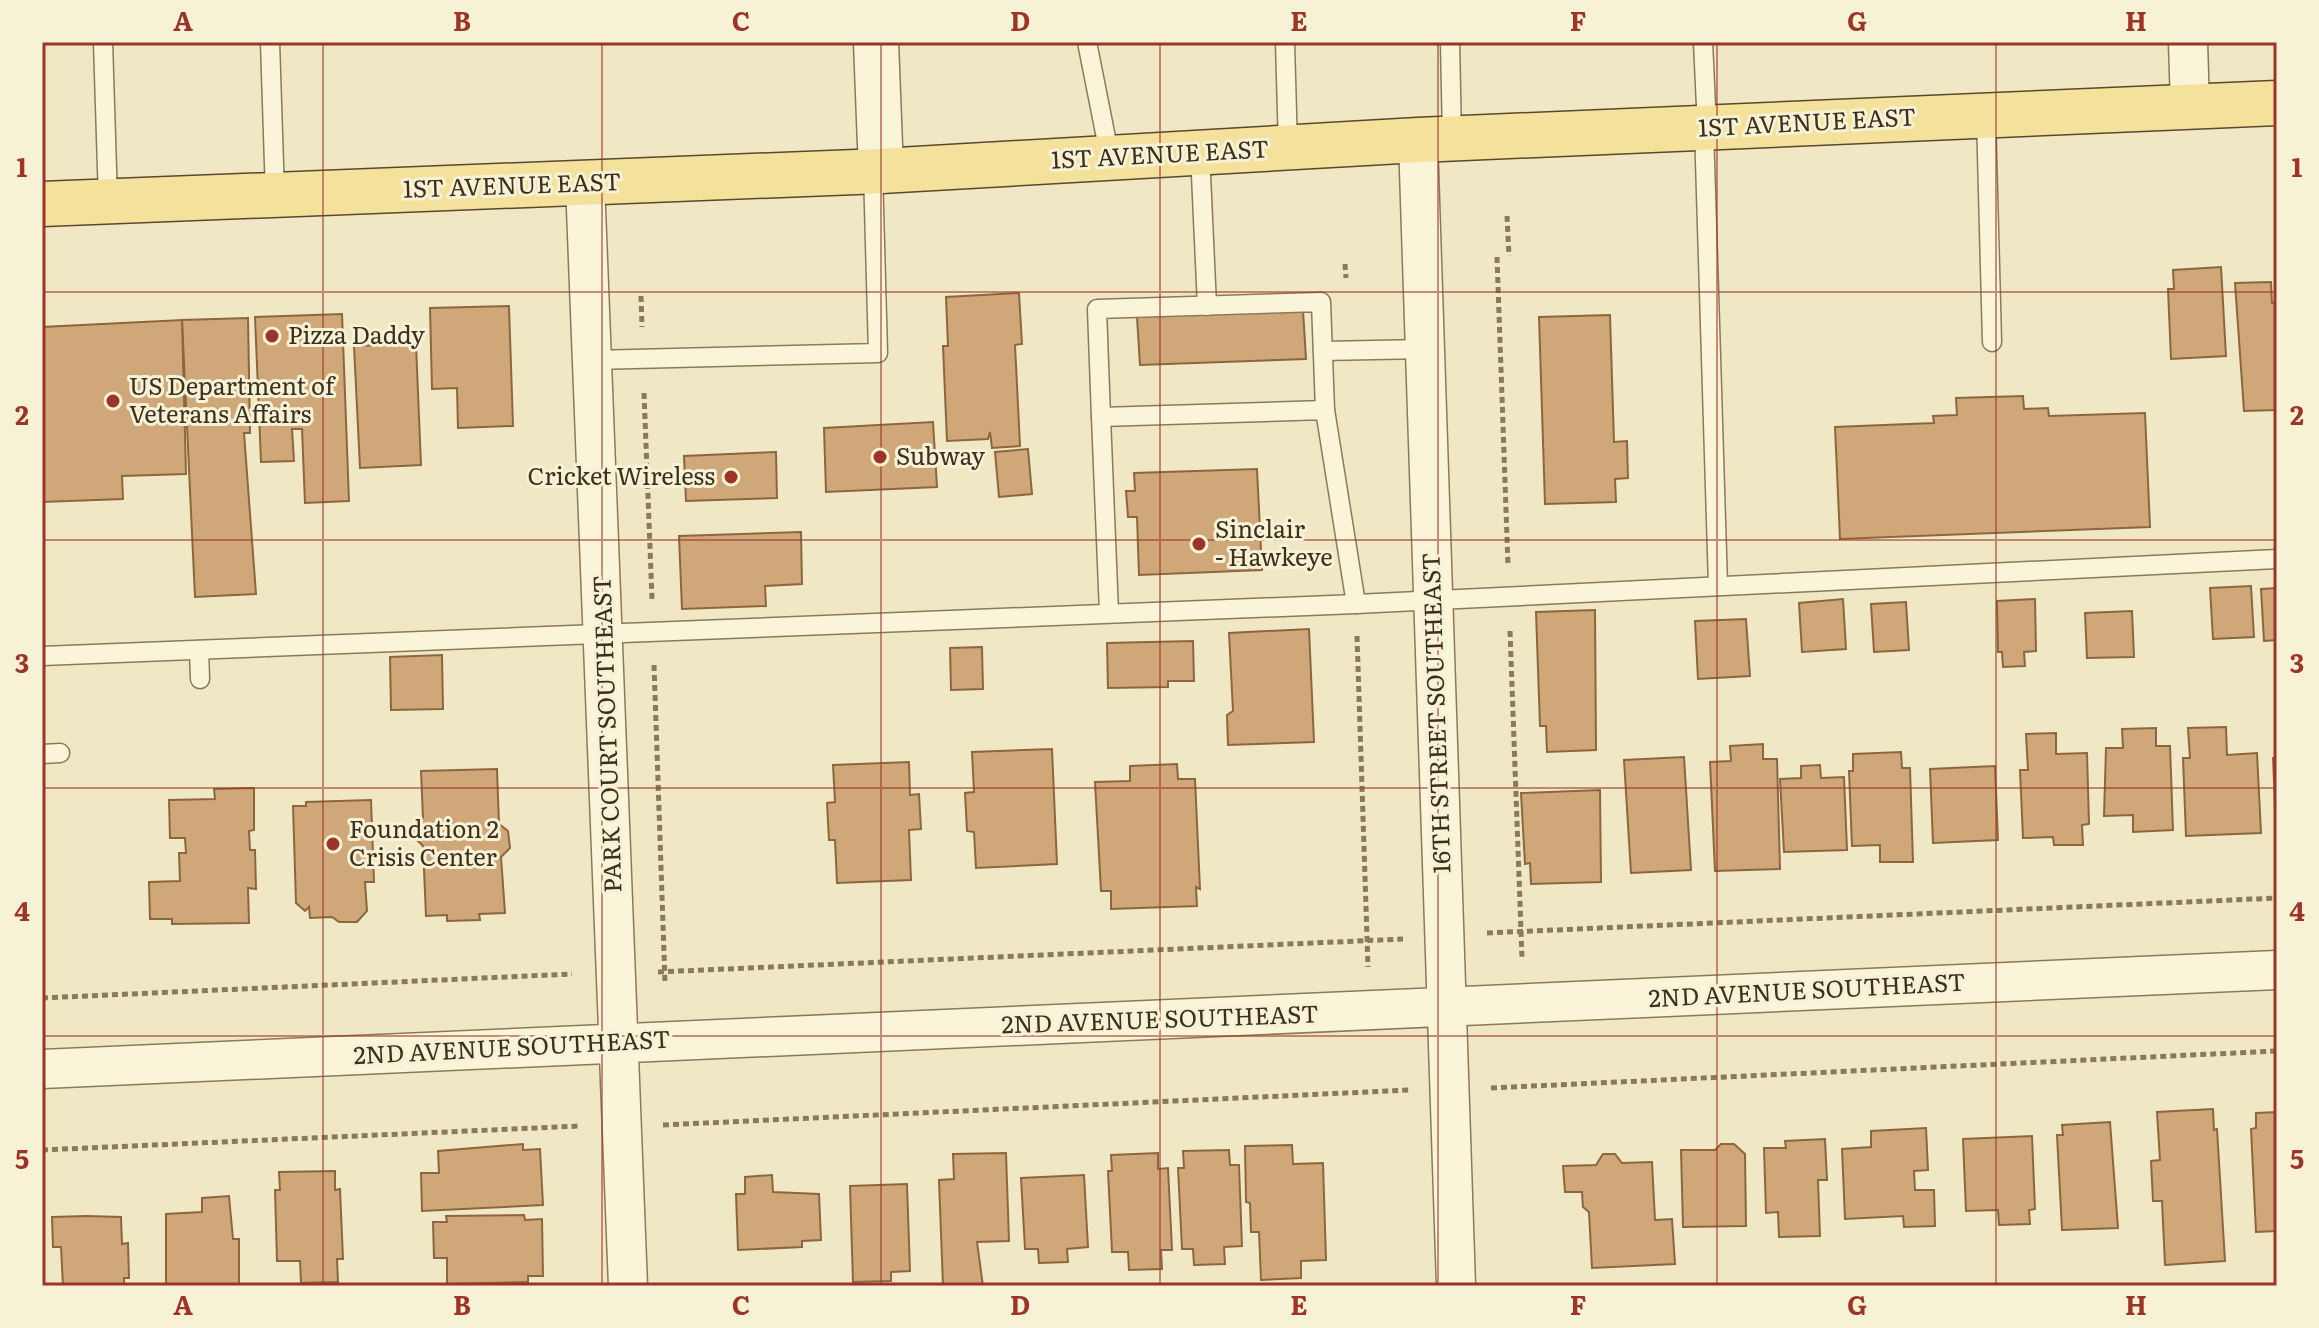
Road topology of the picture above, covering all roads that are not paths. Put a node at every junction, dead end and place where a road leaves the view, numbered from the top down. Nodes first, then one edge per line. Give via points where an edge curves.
1 (103, 42) edge
2 (270, 42) edge
3 (876, 42) edge
4 (1087, 42) edge
5 (1285, 42) edge
6 (1450, 42) edge
7 (1703, 42) edge
8 (2188, 42) edge
9 (2277, 103) edge
10 (2190, 106) junction
11 (1986, 116) junction
12 (1706, 128) junction
13 (1435, 140) junction
14 (1288, 148) junction
15 (1200, 153) junction
16 (1110, 158) junction
17 (877, 171) junction
18 (585, 183) junction
19 (275, 195) junction
20 (108, 201) junction
21 (42, 204) edge
22 (1207, 306) junction
23 (1992, 342) dead end
24 (1425, 349) junction
25 (1323, 351) junction
26 (593, 360) junction
27 (1325, 410) junction
28 (1101, 417) junction
29 (2277, 559) edge
30 (1718, 586) junction
31 (1434, 600) junction
32 (1356, 604) junction
33 (1109, 613) junction
34 (604, 633) junction
35 (199, 650) junction
36 (42, 656) edge
37 (200, 679) dead end
38 (2277, 970) edge
39 (1446, 1007) junction
40 (621, 1043) junction
41 (42, 1069) edge
42 (628, 1286) edge
43 (1456, 1286) edge

1 - 20 lane
2 - 19 lane
3 - 17 street
4 - 16 lane
5 - 14 lane
6 - 13 lane
7 - 12 lane
8 - 10 street
9 - 10 main road, 1ST AVENUE EAST
10 - 11 main road, 1ST AVENUE EAST
11 - 12 main road, 1ST AVENUE EAST
11 - 23 lane
12 - 13 main road, 1ST AVENUE EAST
12 - 30 lane
13 - 14 main road, 1ST AVENUE EAST
13 - 24 street, 16TH STREET SOUTHEAST
14 - 15 main road, 1ST AVENUE EAST
15 - 16 main road, 1ST AVENUE EAST
15 - 22 lane
16 - 17 main road, 1ST AVENUE EAST
17 - 18 main road, 1ST AVENUE EAST
17 - 26 lane via 878,353
18 - 19 main road, 1ST AVENUE EAST
18 - 26 street, PARK COURT SOUTHEAST
19 - 20 main road, 1ST AVENUE EAST
20 - 21 main road, 1ST AVENUE EAST
22 - 25 lane via 1321,302
22 - 28 lane via 1097,309
24 - 25 lane
24 - 31 street, 16TH STREET SOUTHEAST
25 - 27 lane
26 - 34 street, PARK COURT SOUTHEAST
27 - 28 lane
27 - 32 lane
28 - 33 lane
29 - 30 lane
30 - 31 lane
31 - 32 lane
31 - 39 street, 16TH STREET SOUTHEAST
32 - 33 lane
33 - 34 lane
34 - 35 lane
34 - 40 street, PARK COURT SOUTHEAST
35 - 36 lane
35 - 37 lane
38 - 39 street, 2ND AVENUE SOUTHEAST
39 - 40 street, 2ND AVENUE SOUTHEAST
39 - 43 street, 16TH STREET SOUTHEAST
40 - 41 street, 2ND AVENUE SOUTHEAST
40 - 42 street, PARK COURT SOUTHEAST

